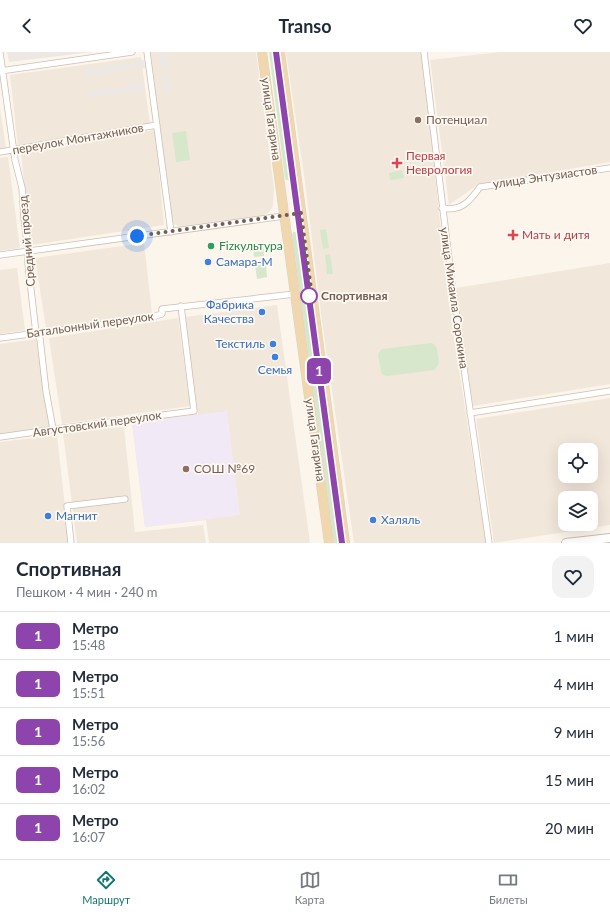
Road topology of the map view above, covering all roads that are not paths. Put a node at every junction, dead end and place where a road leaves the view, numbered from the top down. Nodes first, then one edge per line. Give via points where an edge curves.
1 (0, 52) edge
2 (132, 52) edge
3 (147, 52) edge
4 (262, 52) edge
5 (280, 52) edge
6 (424, 52) edge
7 (428, 52) edge
8 (1, 71) edge
9 (157, 125) junction
10 (14, 150) junction
11 (0, 152) edge
12 (610, 168) edge
13 (442, 208) junction
14 (301, 213) junction
15 (284, 216) junction
16 (171, 232) junction
17 (28, 251) junction
18 (0, 255) edge
19 (295, 294) junction
20 (181, 306) junction
21 (36, 333) junction
22 (0, 338) edge
23 (610, 392) edge
24 (470, 413) junction
25 (53, 429) junction
26 (0, 437) edge
27 (125, 499) dead end
28 (610, 538) edge
29 (71, 543) edge
30 (329, 543) edge
31 (345, 543) edge
32 (489, 543) edge
33 (566, 543) edge

1 - 8 street, Средний проезд
2 - 8 street
3 - 9 street
4 - 15 main road, улица Гагарина
5 - 14 main road, улица Гагарина
6 - 7 street
6 - 13 street, улица Михаила Сорокина
8 - 10 street, Средний проезд
9 - 10 street, переулок Монтажников
9 - 16 street
10 - 11 street, переулок Монтажников
10 - 17 street, Средний проезд via 22,188
12 - 13 street, улица Энтузиастов via 480,187 472,199 460,207
13 - 24 street, улица Михаила Сорокина
14 - 15 main road
14 - 31 main road, улица Гагарина
15 - 16 street
15 - 19 main road, улица Гагарина
16 - 17 street
17 - 18 street
17 - 21 street, Средний проезд
19 - 20 street, Батальонный переулок
19 - 30 main road, улица Гагарина
20 - 21 street, Батальонный переулок via 162,309 162,314 149,318
20 - 25 street, Августовский переулок via 194,411
21 - 22 street, Батальонный переулок
21 - 25 street, Средний проезд via 40,339
23 - 24 street
24 - 32 street, улица Михаила Сорокина
25 - 26 street, Августовский переулок
27 - 29 street via 67,506
28 - 33 street

